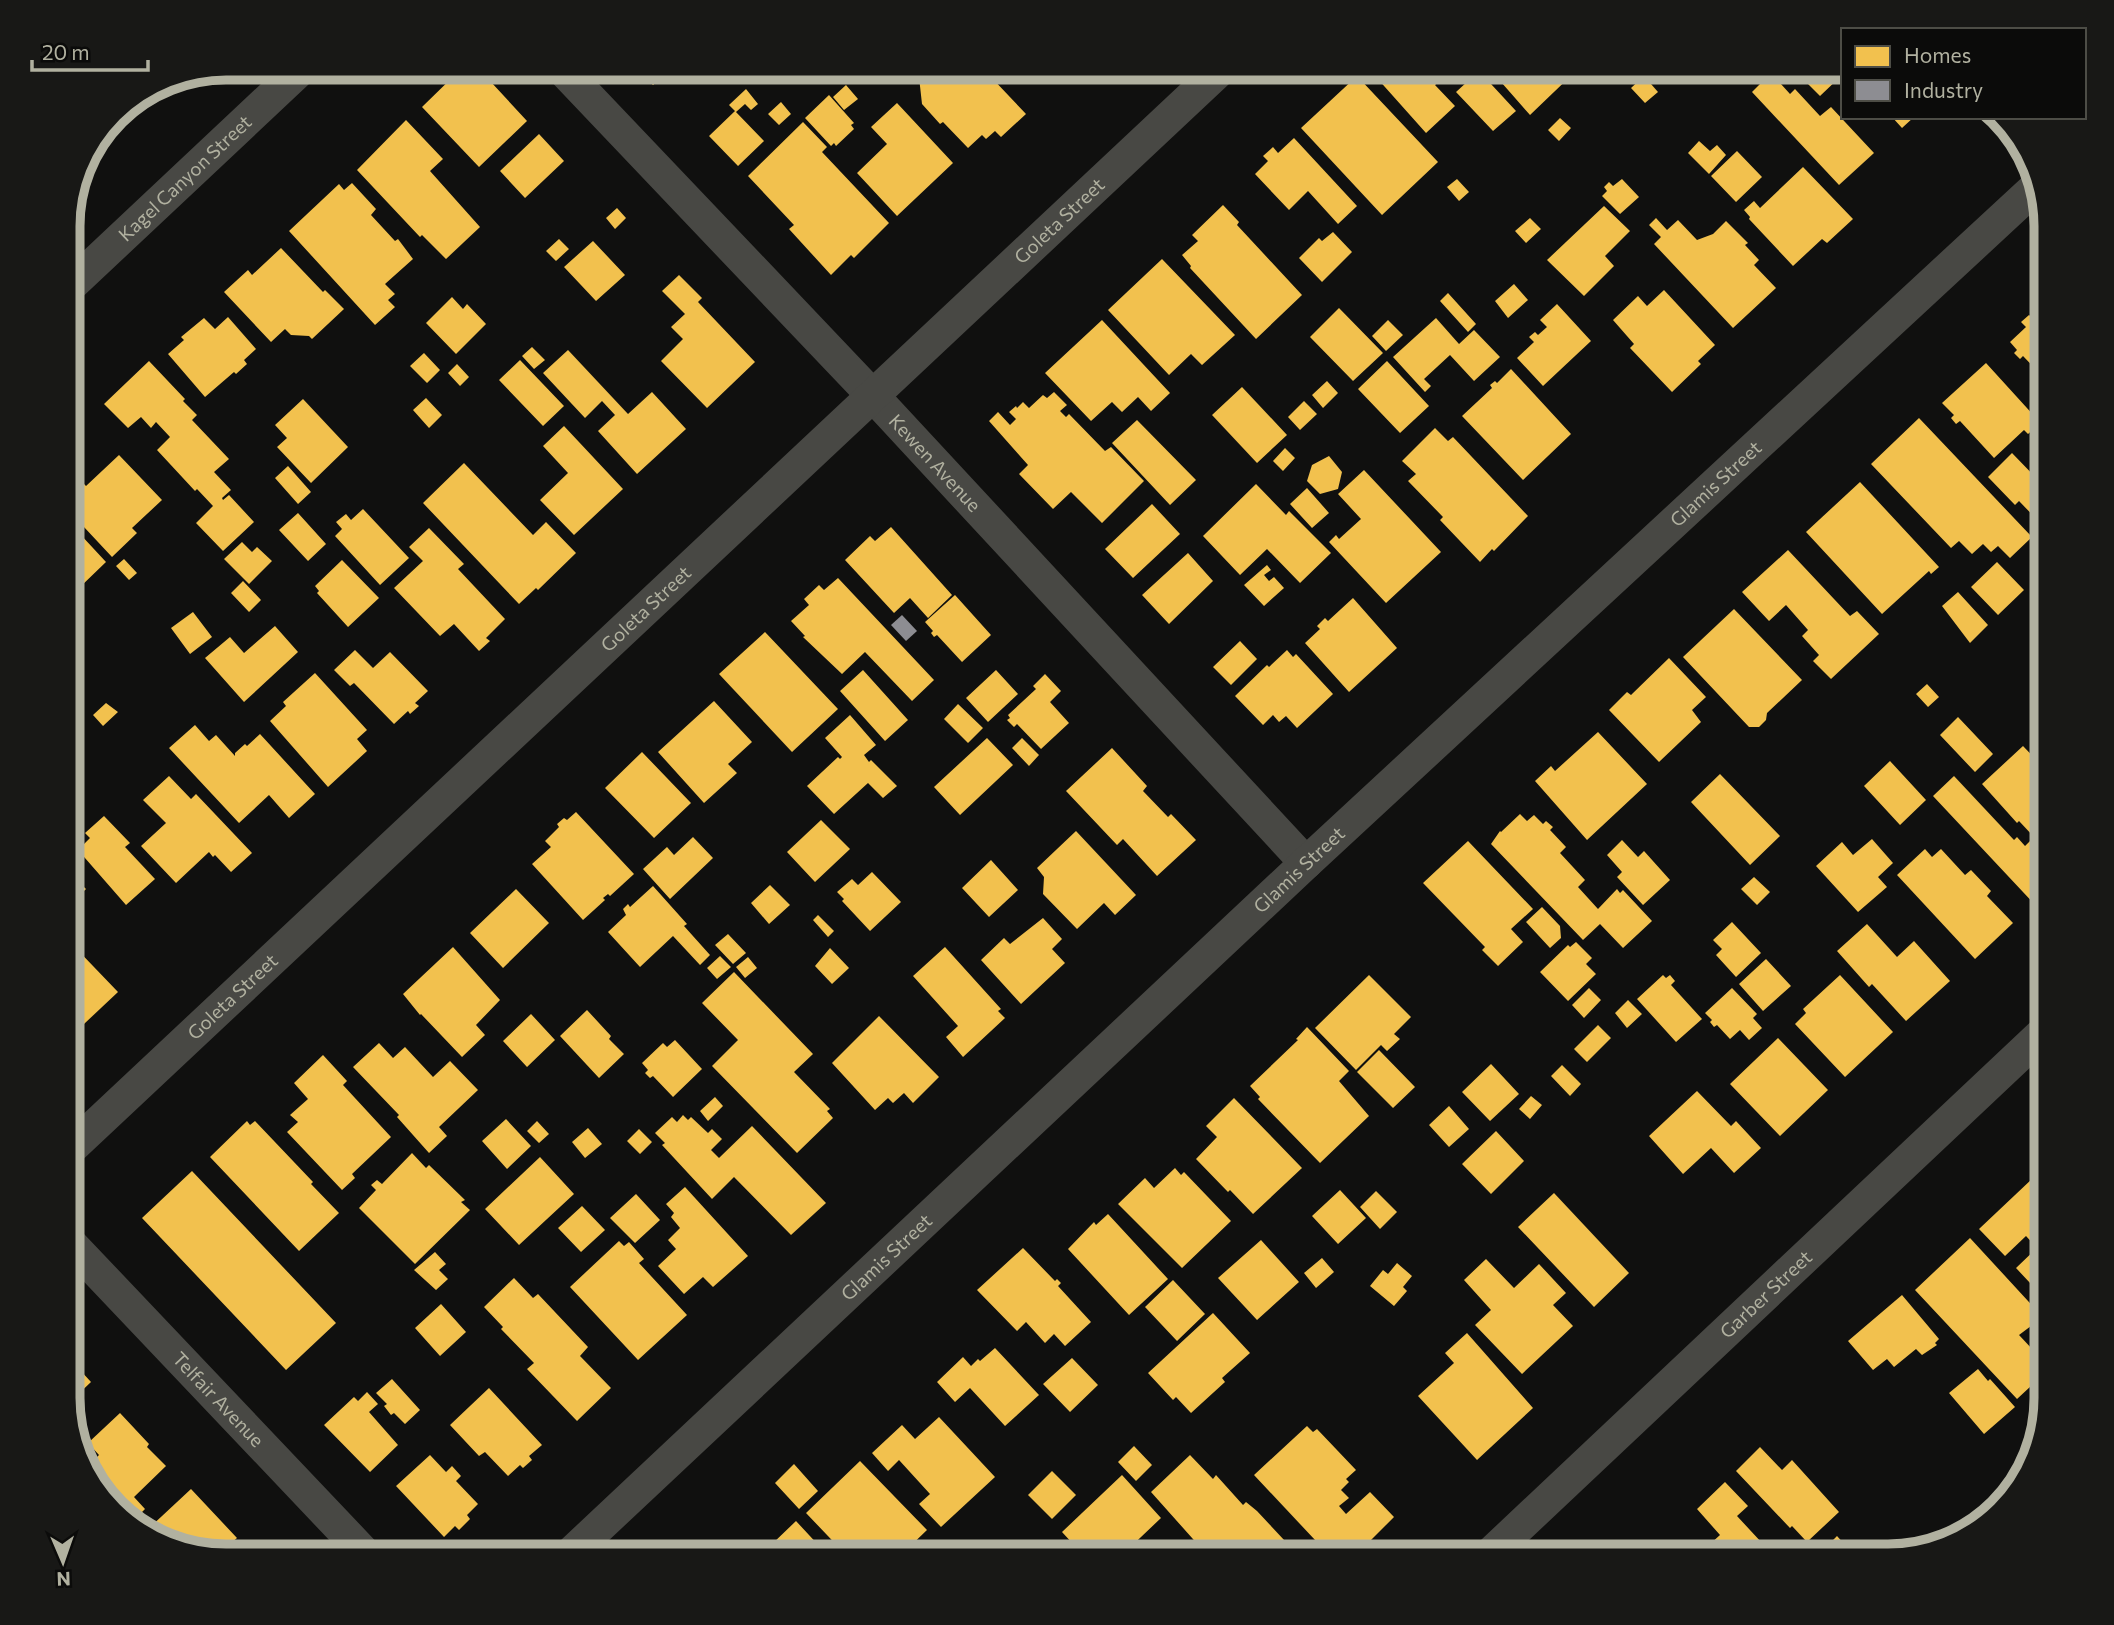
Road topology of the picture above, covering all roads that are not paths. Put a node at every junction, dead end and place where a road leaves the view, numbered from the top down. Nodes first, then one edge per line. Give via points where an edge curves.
1 (1209, 80) edge
2 (288, 81) edge
3 (573, 81) edge
4 (2030, 193) edge
5 (81, 276) edge
6 (874, 397) junction
7 (1306, 863) junction
8 (2034, 1041) edge
9 (81, 1139) edge
10 (81, 1255) edge
11 (356, 1544) edge
12 (581, 1544) edge
13 (1501, 1544) edge

1 - 6 street, Goleta Street
2 - 5 street, Kagel Canyon Street
3 - 6 street, Kewen Avenue
4 - 7 street, Glamis Street
6 - 7 street, Kewen Avenue
6 - 9 street, Goleta Street
7 - 12 street, Glamis Street
8 - 13 street, Garber Street
10 - 11 street, Telfair Avenue

